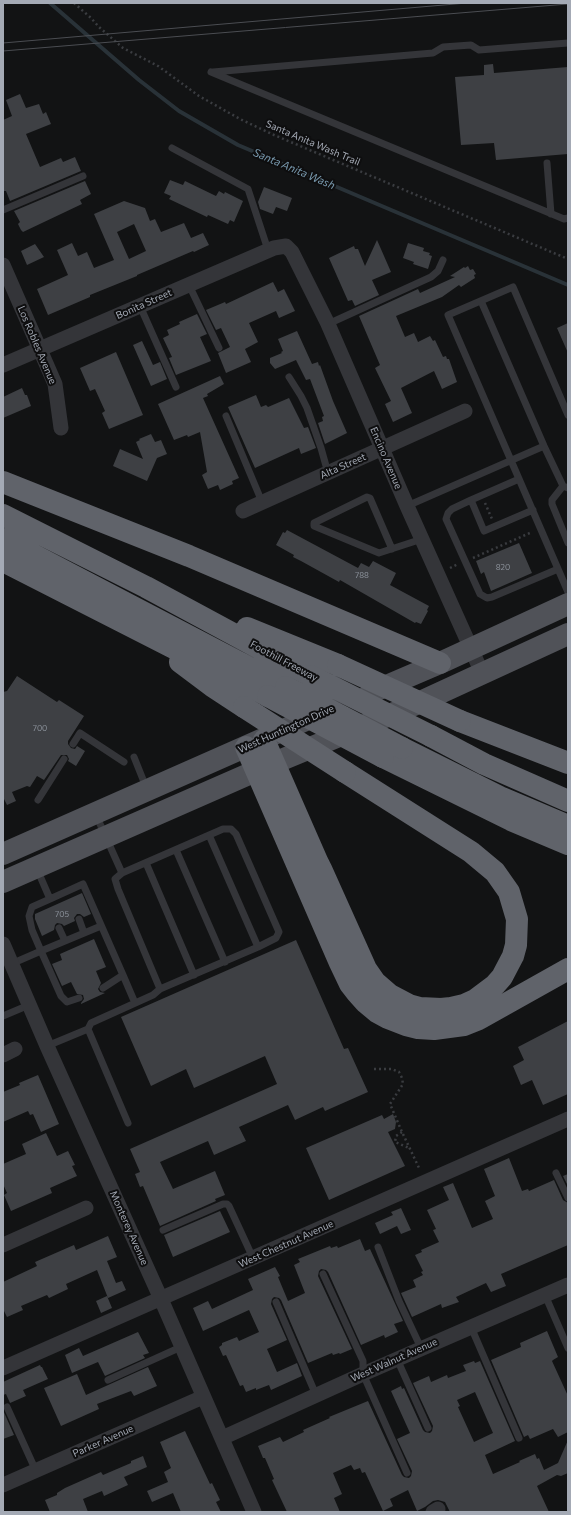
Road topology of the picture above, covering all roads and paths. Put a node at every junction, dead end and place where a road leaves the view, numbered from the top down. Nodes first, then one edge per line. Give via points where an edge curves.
1 (74, 3) edge
2 (568, 43) edge
3 (172, 148) dead end
4 (547, 163) dead end
5 (83, 176) dead end
6 (3, 210) edge
7 (551, 214) junction
8 (568, 218) edge
9 (286, 246) joint
10 (268, 250) junction
11 (568, 259) edge
12 (443, 260) dead end
13 (3, 265) edge
14 (189, 285) junction
15 (481, 301) junction
16 (140, 306) junction
17 (328, 324) junction
18 (219, 348) dead end
19 (40, 349) junction
20 (3, 365) edge
21 (289, 377) dead end
22 (176, 388) dead end
23 (465, 411) dead end
24 (568, 415) edge
25 (226, 416) dead end
26 (61, 428) dead end
27 (544, 446) junction
28 (382, 448) junction
29 (511, 460) junction
30 (328, 473) junction
31 (519, 479) junction
32 (3, 482) edge
33 (565, 487) edge
34 (471, 500) junction
35 (262, 502) junction
36 (485, 503) dead end
37 (407, 506) junction
38 (533, 510) junction
39 (243, 511) dead end
40 (3, 515) edge
41 (493, 521) dead end
42 (3, 529) edge
43 (534, 531) dead end
44 (3, 539) edge
45 (422, 539) junction
46 (568, 543) edge
47 (392, 549) junction
48 (472, 559) dead end
49 (3, 561) edge
50 (459, 564) dead end
51 (450, 568) dead end
52 (558, 569) junction
53 (146, 587) junction
54 (568, 592) edge
55 (568, 604) edge
56 (131, 625) junction
57 (568, 634) edge
58 (471, 648) junction
59 (440, 663) junction
60 (482, 674) junction
61 (291, 685) junction
62 (255, 743) junction
63 (73, 744) dead end
64 (408, 746) junction
65 (134, 757) dead end
66 (64, 759) dead end
67 (124, 762) dead end
68 (568, 763) edge
69 (265, 767) junction
70 (147, 789) junction
71 (38, 800) dead end
72 (568, 801) edge
73 (95, 813) junction
74 (568, 814) edge
75 (568, 826) edge
76 (209, 835) junction
77 (106, 837) junction
78 (568, 844) edge
79 (176, 850) junction
80 (3, 854) edge
81 (146, 863) junction
82 (36, 867) junction
83 (122, 873) junction
84 (3, 882) edge
85 (66, 892) junction
86 (70, 899) dead end
87 (49, 902) junction
88 (78, 920) dead end
89 (101, 926) junction
90 (59, 928) dead end
91 (84, 933) junction
92 (65, 941) junction
93 (3, 944) edge
94 (258, 947) junction
95 (42, 951) junction
96 (225, 962) junction
97 (11, 964) junction
98 (568, 969) edge
99 (123, 975) junction
100 (194, 975) junction
101 (103, 988) dead end
102 (160, 989) junction
103 (79, 998) dead end
104 (136, 1003) junction
105 (29, 1005) junction
106 (3, 1016) edge
107 (88, 1029) junction
108 (47, 1046) junction
109 (374, 1069) dead end
110 (568, 1119) edge
111 (128, 1123) dead end
112 (402, 1132) junction
113 (409, 1148) junction
114 (556, 1173) dead end
115 (425, 1182) junction
116 (568, 1198) edge
117 (86, 1208) dead end
118 (163, 1230) dead end
119 (3, 1245) edge
120 (378, 1248) dead end
121 (253, 1258) junction
122 (323, 1274) dead end
123 (568, 1285) edge
124 (545, 1295) junction
125 (161, 1299) junction
126 (276, 1302) dead end
127 (470, 1327) junction
128 (181, 1347) junction
129 (421, 1348) junction
130 (568, 1348) edge
131 (397, 1359) junction
132 (3, 1368) edge
133 (362, 1374) junction
134 (108, 1380) dead end
135 (316, 1395) junction
136 (203, 1397) junction
137 (7, 1407) dead end
138 (428, 1428) dead end
139 (222, 1438) junction
140 (519, 1438) dead end
141 (36, 1471) junction
142 (407, 1474) dead end
143 (3, 1485) edge
144 (254, 1512) edge

1 - 11 path, Santa Anita Wash Trail via 123,48 158,66 189,89 240,119 274,136
2 - 7 lane via 479,50 471,44 443,47 433,53 211,72
3 - 10 lane via 248,189
4 - 7 lane
5 - 6 lane
7 - 8 lane
9 - 10 street, Bonita Street
9 - 17 street, Encino Avenue via 292,252
10 - 14 street, Bonita Street
12 - 17 lane via 438,271 431,277
13 - 19 street, Los Robles Avenue
14 - 16 street, Bonita Street
14 - 18 lane
15 - 24 lane via 513,287
15 - 27 lane
15 - 29 lane via 448,315
16 - 19 street, Bonita Street
16 - 22 lane
17 - 28 street, Encino Avenue
19 - 20 street, Bonita Street
19 - 26 street, Los Robles Avenue via 55,384
21 - 30 lane via 307,408
23 - 28 street, Alta Street
25 - 35 lane
27 - 29 lane
27 - 33 lane
28 - 30 street, Alta Street
28 - 37 street, Encino Avenue
29 - 31 lane
29 - 37 lane
30 - 35 street, Alta Street
31 - 34 lane
31 - 38 lane
32 - 59 highway
33 - 46 lane via 552,500 552,504
34 - 38 lane via 484,531
34 - 52 lane via 452,509 446,519 480,594 487,598 492,597
35 - 39 street, Alta Street
36 - 41 path
37 - 45 street, Encino Avenue
38 - 52 lane
40 - 53 highway, Foothill Freeway
42 - 61 highway via 90,571
43 - 48 path
44 - 61 highway
45 - 47 lane
45 - 58 street, Encino Avenue
47 - 47 lane via 379,553 314,526 314,522 367,497 370,498
49 - 56 highway, Foothill Freeway
50 - 51 path
52 - 54 lane
53 - 61 highway, Foothill Freeway
53 - 68 highway, bridge via 338,665 460,721
55 - 58 main road, West Huntington Drive
56 - 61 highway, Foothill Freeway
56 - 69 highway, bridge via 212,686 471,852 495,872 509,892 517,919 513,956 495,985 464,1005 436,1009 409,1005 390,995 374,982 322,871
57 - 60 main road
58 - 59 main road, West Huntington Drive
58 - 60 street, Encino Avenue
59 - 62 main road, West Huntington Drive
60 - 69 main road
61 - 64 highway, Foothill Freeway, bridge
61 - 64 highway, Foothill Freeway, bridge
62 - 69 highway
62 - 70 main road, West Huntington Drive
63 - 67 lane via 80,733
64 - 72 highway, Foothill Freeway via 484,764
64 - 74 highway
64 - 75 highway via 500,797
64 - 78 highway, Foothill Freeway via 511,820
65 - 70 lane
66 - 71 lane
69 - 77 main road
69 - 98 highway via 350,984 377,1012 418,1028 434,1029 464,1025
70 - 73 main road, West Huntington Drive
73 - 77 lane
73 - 80 main road, West Huntington Drive
76 - 79 lane
76 - 94 lane
76 - 94 lane via 227,829 236,834 279,932 276,938
77 - 82 main road
77 - 83 lane
79 - 81 lane
79 - 96 lane
81 - 83 lane
81 - 100 lane
82 - 84 main road
82 - 87 lane
83 - 102 lane via 115,879
85 - 86 lane
85 - 87 lane
85 - 89 lane via 83,884
87 - 95 lane via 32,907 29,916 32,930
88 - 91 lane
89 - 91 lane
89 - 99 lane
90 - 92 lane
91 - 92 lane
92 - 95 lane
93 - 97 street, Monterey Avenue
94 - 96 lane
95 - 97 lane
95 - 103 lane via 61,996 67,1002
96 - 100 lane
97 - 105 street, Monterey Avenue
99 - 101 lane
99 - 104 lane
100 - 102 lane
102 - 104 lane
104 - 107 lane via 91,1024
105 - 106 lane
105 - 108 street, Monterey Avenue
107 - 108 lane
107 - 111 lane
108 - 125 street, Monterey Avenue
109 - 112 path via 392,1069 399,1072 402,1078 403,1084 390,1104
110 - 115 street, West Chestnut Avenue
112 - 113 path
112 - 113 path via 396,1136 395,1142
113 - 115 path
114 - 116 lane
115 - 121 street, West Chestnut Avenue
117 - 119 street
118 - 121 lane via 227,1204
120 - 129 lane
121 - 125 street, West Chestnut Avenue
122 - 133 lane via 363,1361
123 - 124 street, West Walnut Avenue
124 - 127 street, West Walnut Avenue
124 - 130 lane
125 - 128 street, Monterey Avenue
125 - 132 street, West Chestnut Avenue
126 - 135 lane
127 - 129 street, West Walnut Avenue
127 - 140 lane
128 - 134 lane
128 - 136 street, Monterey Avenue
129 - 131 street, West Walnut Avenue
131 - 133 street, West Walnut Avenue
131 - 138 lane
133 - 135 street, West Walnut Avenue
133 - 142 lane
135 - 139 street, West Walnut Avenue
136 - 139 street, Monterey Avenue
136 - 141 street, Parker Avenue
137 - 141 lane
139 - 144 street, Monterey Avenue
141 - 143 street, Parker Avenue

